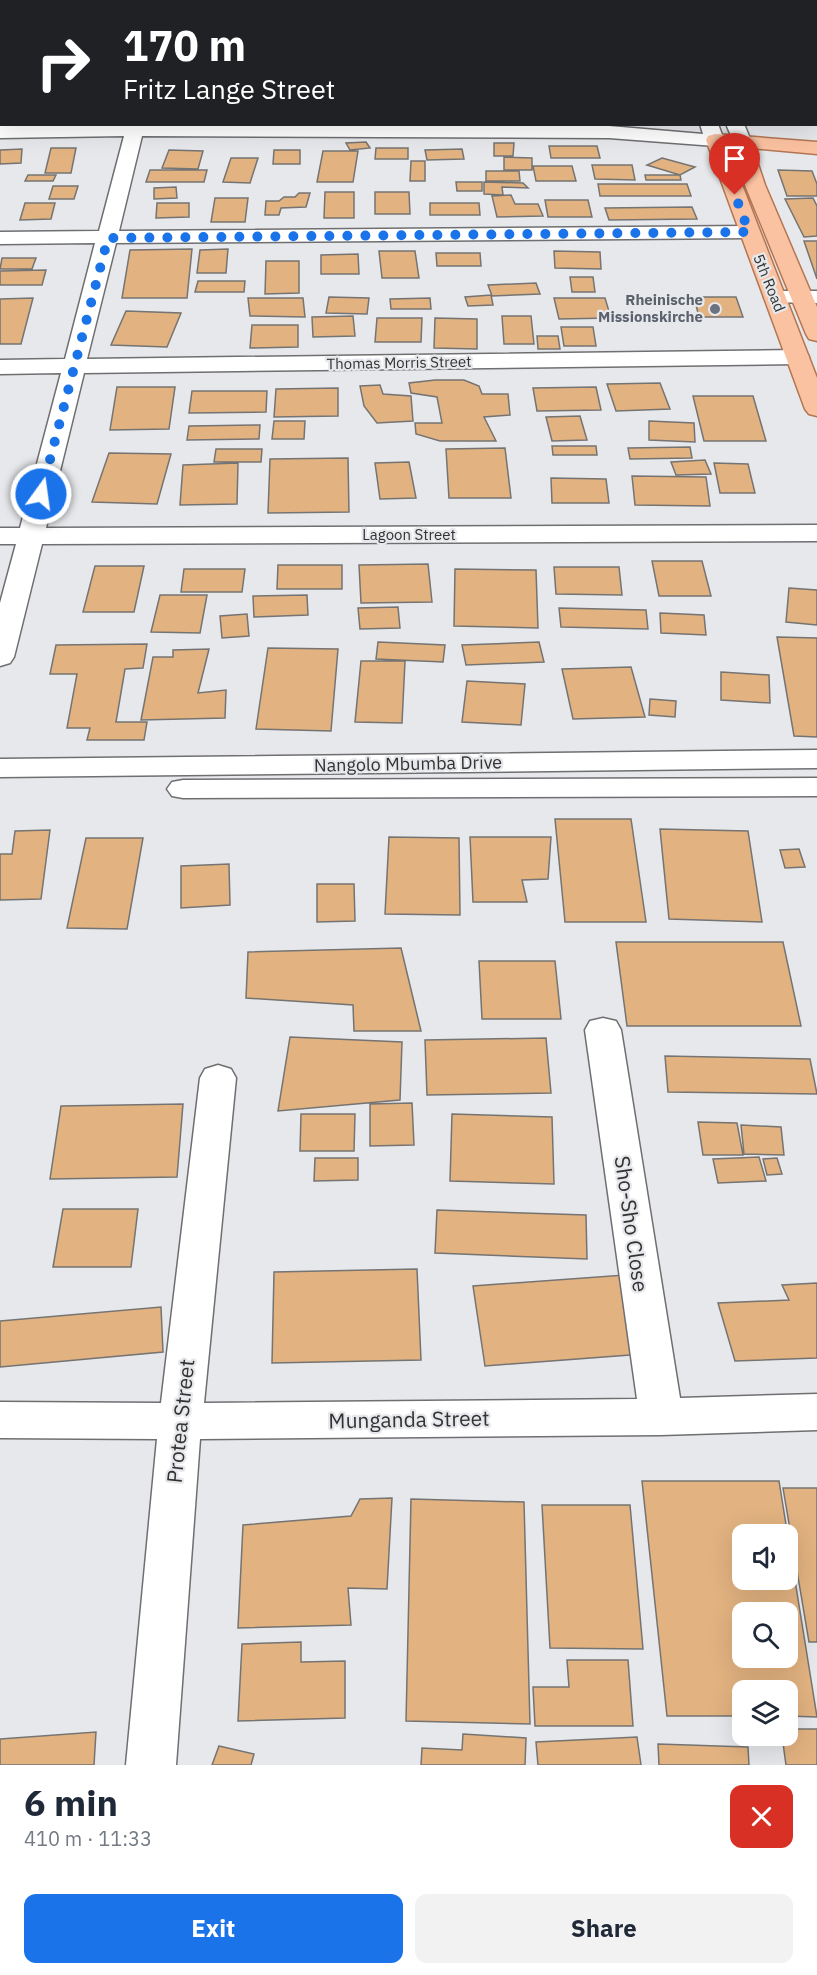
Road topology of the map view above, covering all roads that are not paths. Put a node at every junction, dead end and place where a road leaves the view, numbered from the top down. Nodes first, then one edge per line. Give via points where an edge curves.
1 (135, 127) edge
2 (547, 129) edge
3 (0, 132) edge
4 (712, 132) edge
5 (738, 133) edge
6 (817, 148) edge
7 (817, 156) edge
8 (763, 166) junction
9 (749, 232) junction
10 (0, 238) edge
11 (108, 238) junction
12 (775, 297) junction
13 (810, 297) edge
14 (817, 334) edge
15 (798, 357) junction
16 (0, 367) edge
17 (74, 368) junction
18 (817, 409) edge
19 (817, 533) edge
20 (0, 536) edge
21 (30, 536) junction
22 (0, 657) edge
23 (817, 759) edge
24 (0, 768) edge
25 (817, 787) edge
26 (0, 790) edge
27 (603, 1030) dead end
28 (218, 1078) dead end
29 (817, 1412) edge
30 (661, 1417) junction
31 (0, 1420) edge
32 (180, 1422) junction
33 (151, 1765) edge

1 - 2 street
1 - 3 street
1 - 11 street
2 - 4 street via 639,134
4 - 5 main road
4 - 9 main road, 5th Road
5 - 6 main road
5 - 8 main road, 5th Road
7 - 8 main road
8 - 13 main road, 5th Road
9 - 11 street
9 - 12 main road, 5th Road
10 - 11 street
11 - 17 street
12 - 13 street
12 - 15 main road, 5th Road
13 - 14 main road, 5th Road
15 - 17 street, Thomas Morris Street
15 - 18 main road, 5th Road
16 - 17 street, Thomas Morris Street
17 - 21 street
19 - 21 street, Lagoon Street
20 - 21 street, Lagoon Street
21 - 22 street
23 - 24 street, Nangolo Mbumba Drive
25 - 26 street, Nangolo Mbumba Drive
27 - 30 street, Sho-Sho Close
28 - 32 street, Protea Street
29 - 30 street, Munganda Street
30 - 32 street, Munganda Street
31 - 32 street, Munganda Street
32 - 33 street, Protea Street

